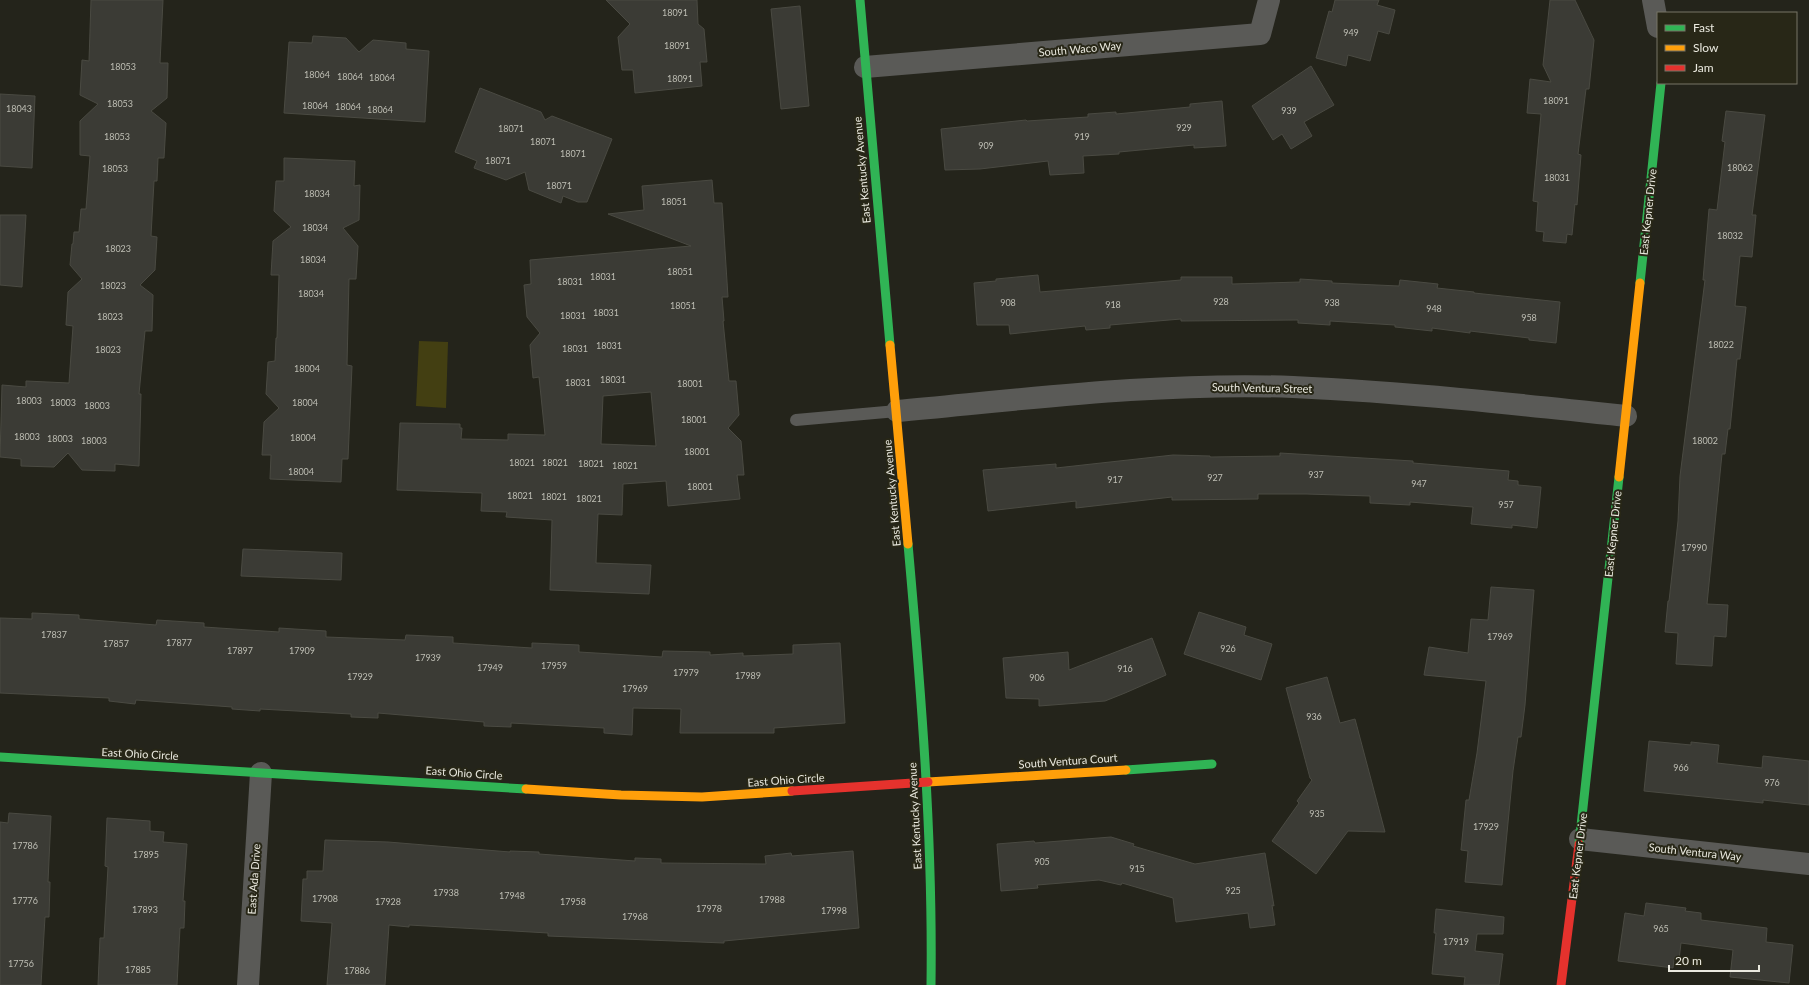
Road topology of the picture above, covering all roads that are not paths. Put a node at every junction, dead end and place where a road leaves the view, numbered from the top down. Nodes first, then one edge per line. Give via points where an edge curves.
1 (860, 0) edge
2 (1269, 0) edge
3 (1653, 0) edge
4 (1657, 22) edge
5 (865, 67) junction
6 (1661, 84) edge
7 (897, 411) junction
8 (1626, 416) junction
9 (796, 420) dead end
10 (0, 757) edge
11 (1212, 764) dead end
12 (261, 773) junction
13 (926, 782) junction
14 (1580, 839) junction
15 (1809, 864) edge
16 (248, 985) edge
17 (931, 985) edge
18 (1561, 985) edge

1 - 5 street, East Kentucky Avenue
2 - 5 street, South Waco Way via 1260,34
3 - 4 street
5 - 7 street, East Kentucky Avenue
6 - 8 street, East Kepner Drive
7 - 8 street, South Ventura Street via 1133,391 1292,387 1467,398
7 - 9 lane
7 - 13 street, East Kentucky Avenue
8 - 14 street, East Kepner Drive
10 - 12 street, East Ohio Circle
11 - 13 street, South Ventura Court
12 - 13 street, East Ohio Circle via 613,795 702,797
12 - 16 street, East Ada Drive
13 - 17 street, East Kentucky Avenue via 932,912
14 - 15 street, South Ventura Way
14 - 18 street, East Kepner Drive

